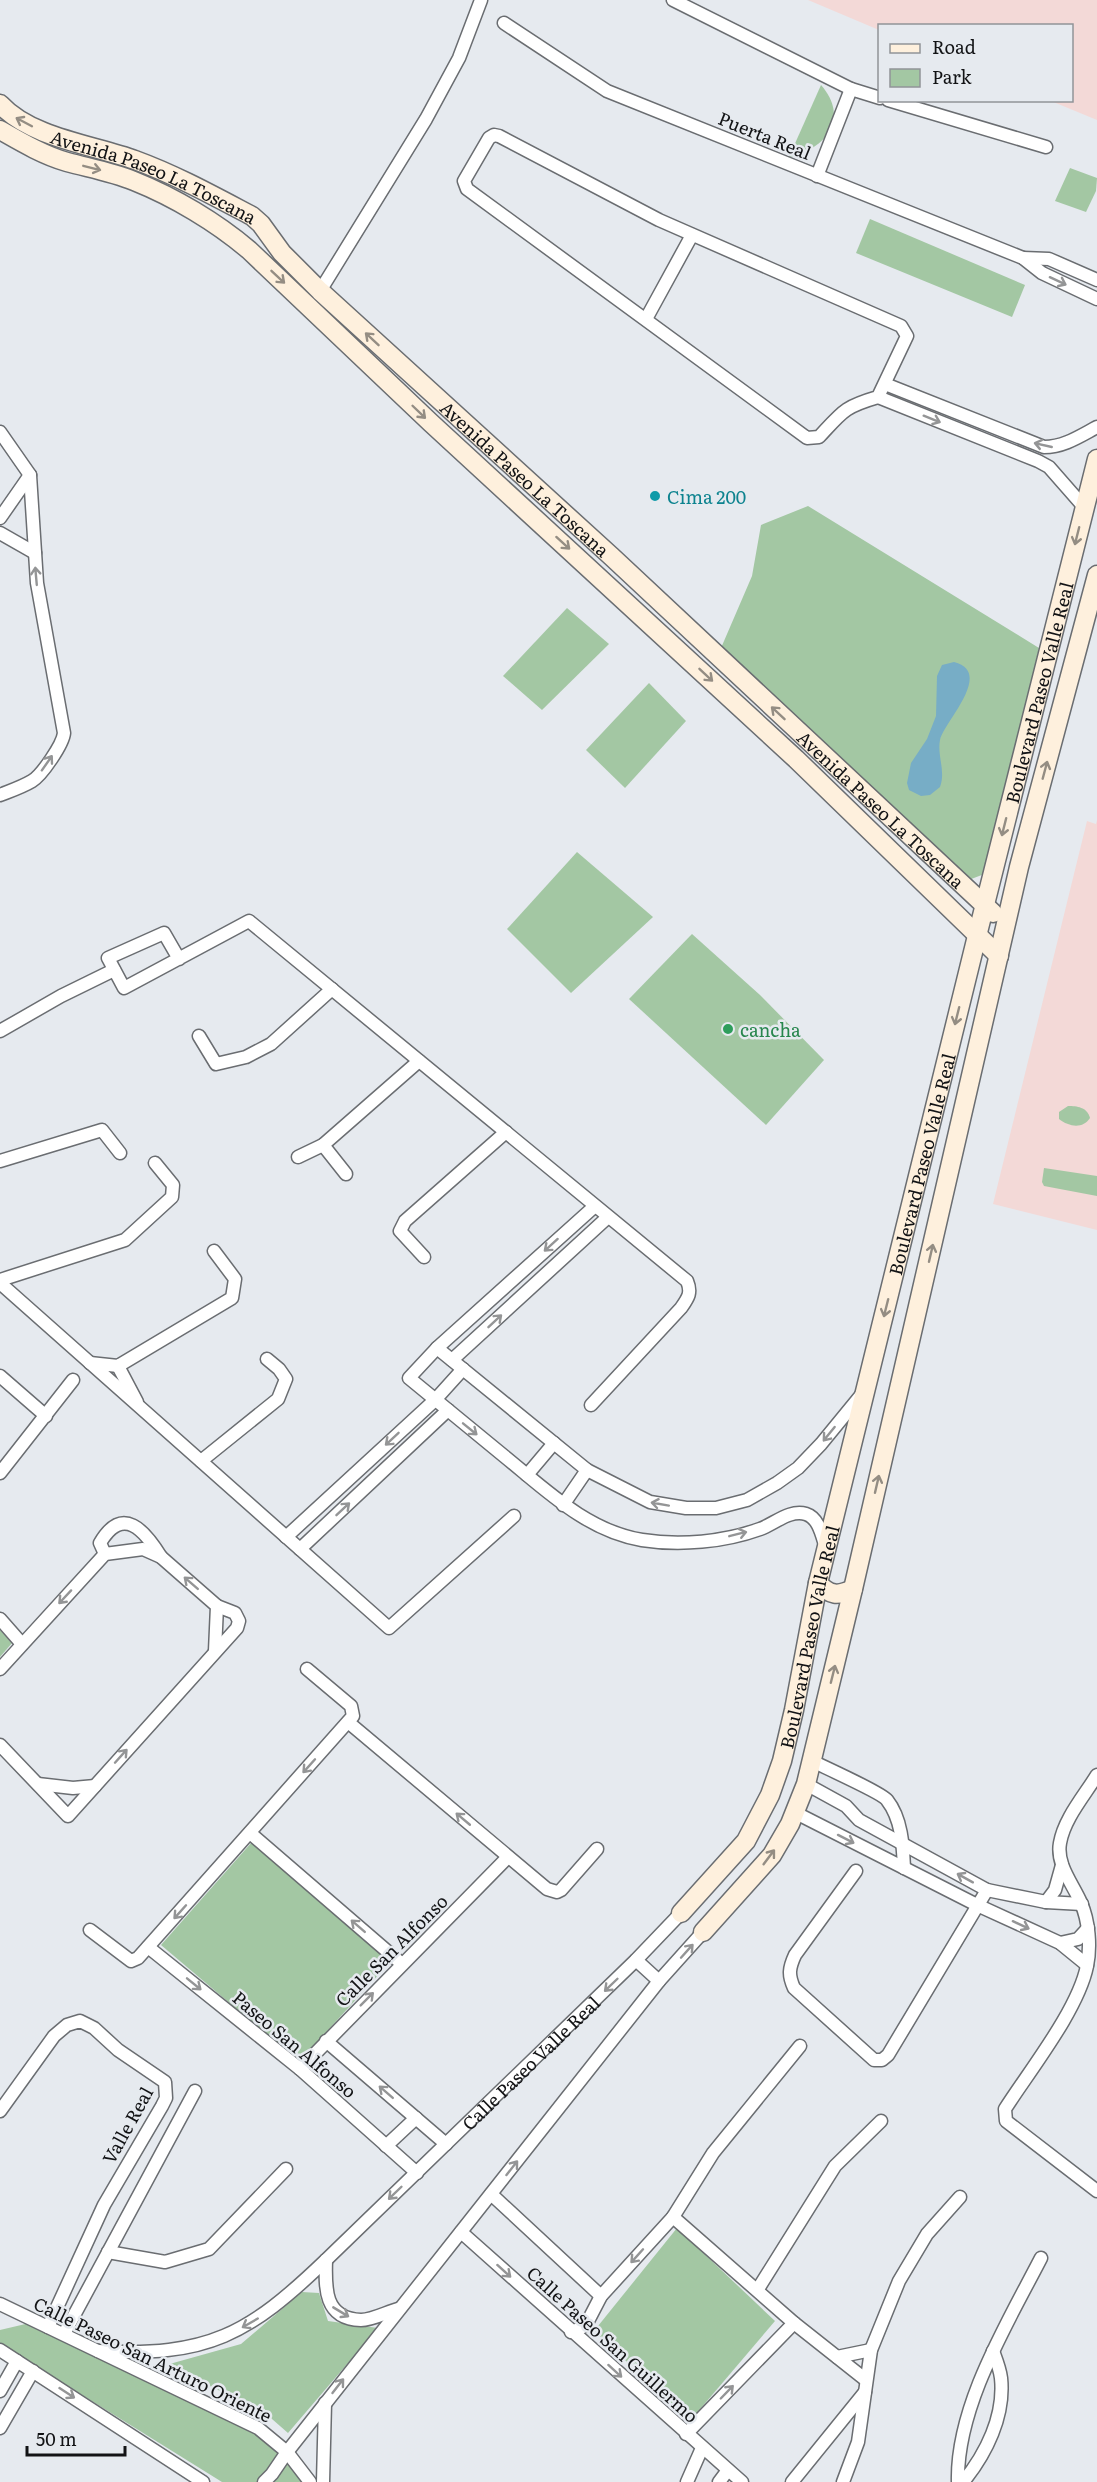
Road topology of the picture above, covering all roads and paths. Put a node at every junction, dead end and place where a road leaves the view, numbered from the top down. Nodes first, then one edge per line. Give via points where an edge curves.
1 (481, 0) edge
2 (673, 0) edge
3 (504, 23) dead end
4 (851, 89) junction
5 (878, 98) edge
6 (895, 102) edge
7 (0, 104) edge
8 (0, 130) edge
9 (1046, 147) dead end
10 (165, 172) junction
11 (817, 176) junction
12 (156, 191) junction
13 (692, 235) junction
14 (1023, 258) junction
15 (1095, 279) edge
16 (320, 291) junction
17 (1091, 296) edge
18 (646, 319) junction
19 (885, 384) junction
20 (878, 397) junction
21 (1097, 427) edge
22 (0, 432) edge
23 (1097, 459) edge
24 (511, 466) junction
25 (30, 476) junction
26 (495, 481) junction
27 (540, 493) junction
28 (1084, 507) junction
29 (524, 508) junction
30 (0, 518) edge
31 (0, 532) edge
32 (35, 553) junction
33 (611, 556) junction
34 (595, 573) junction
35 (1097, 575) edge
36 (642, 586) junction
37 (625, 600) junction
38 (810, 744) junction
39 (796, 759) junction
40 (0, 795) edge
41 (985, 906) junction
42 (1006, 924) junction
43 (977, 936) junction
44 (999, 956) junction
45 (179, 959) junction
46 (114, 970) junction
47 (332, 989) junction
48 (0, 1031) edge
49 (199, 1036) dead end
50 (419, 1060) junction
51 (506, 1132) junction
52 (323, 1145) junction
53 (120, 1153) dead end
54 (298, 1157) dead end
55 (0, 1161) edge
56 (155, 1163) dead end
57 (346, 1174) dead end
58 (595, 1206) junction
59 (608, 1217) junction
60 (214, 1251) dead end
61 (424, 1257) dead end
62 (0, 1281) edge
63 (437, 1348) junction
64 (267, 1359) dead end
65 (452, 1360) junction
66 (90, 1363) junction
67 (118, 1366) junction
68 (463, 1369) junction
69 (0, 1376) edge
70 (73, 1380) dead end
71 (866, 1388) junction
72 (435, 1400) junction
73 (591, 1405) dead end
74 (448, 1410) junction
75 (142, 1411) junction
76 (46, 1416) junction
77 (554, 1443) junction
78 (201, 1461) junction
79 (587, 1470) junction
80 (0, 1473) edge
81 (526, 1474) junction
82 (563, 1504) junction
83 (514, 1516) dead end
84 (286, 1537) junction
85 (300, 1549) junction
86 (827, 1549) junction
87 (105, 1554) junction
88 (161, 1557) junction
89 (818, 1583) junction
90 (853, 1589) junction
91 (217, 1606) junction
92 (0, 1618) edge
93 (22, 1644) junction
94 (215, 1651) junction
95 (0, 1669) edge
96 (306, 1669) dead end
97 (348, 1722) junction
98 (0, 1745) edge
99 (812, 1761) junction
100 (1097, 1775) edge
101 (38, 1784) junction
102 (806, 1785) junction
103 (95, 1786) junction
104 (794, 1812) junction
105 (250, 1833) junction
106 (903, 1844) junction
107 (597, 1849) dead end
108 (508, 1857) junction
109 (729, 1861) junction
110 (1062, 1865) junction
111 (904, 1868) junction
112 (856, 1871) dead end
113 (751, 1880) junction
114 (987, 1890) junction
115 (1046, 1902) junction
116 (1082, 1904) junction
117 (978, 1905) junction
118 (686, 1907) junction
119 (709, 1927) junction
120 (1088, 1929) junction
121 (90, 1930) dead end
122 (1060, 1943) junction
123 (148, 1947) junction
124 (636, 1960) junction
125 (402, 1964) junction
126 (1087, 1965) junction
127 (659, 1981) junction
128 (326, 2041) junction
129 (800, 2046) dead end
130 (300, 2069) junction
131 (195, 2091) dead end
132 (0, 2111) edge
133 (416, 2118) junction
134 (881, 2121) dead end
135 (446, 2144) junction
136 (386, 2146) junction
137 (285, 2169) dead end
138 (417, 2173) junction
139 (1097, 2191) edge
140 (491, 2194) junction
141 (960, 2197) dead end
142 (673, 2217) junction
143 (461, 2232) junction
144 (108, 2252) junction
145 (1041, 2259) dead end
146 (326, 2260) junction
147 (758, 2289) junction
148 (601, 2296) junction
149 (0, 2304) edge
150 (398, 2309) junction
151 (794, 2323) junction
152 (48, 2327) junction
153 (571, 2332) junction
154 (64, 2334) junction
155 (0, 2350) edge
156 (871, 2350) junction
157 (98, 2351) junction
158 (993, 2351) junction
159 (837, 2357) junction
160 (17, 2361) junction
161 (33, 2371) junction
162 (865, 2386) junction
163 (0, 2391) edge
164 (325, 2403) junction
165 (0, 2428) edge
166 (686, 2434) junction
167 (702, 2448) junction
168 (287, 2452) junction
169 (728, 2470) junction
170 (203, 2482) edge
171 (264, 2482) edge
172 (310, 2482) edge
173 (324, 2482) edge
174 (687, 2482) edge
175 (719, 2482) edge
176 (742, 2482) edge
177 (792, 2482) edge
178 (843, 2482) edge
179 (958, 2482) edge
180 (963, 2482) edge

1 - 16 street via 459,58 426,119
2 - 4 street
3 - 11 street, Puerta Real via 607,91
4 - 5 street
4 - 11 street
6 - 9 street
10 -> 7 street, Avenida Paseo La Toscana via 30,125
8 -> 12 street, Avenida Paseo La Toscana via 65,161
10 - 12 street
10 - 16 street, Avenida Paseo La Toscana via 252,216
11 - 14 street, Puerta Real
12 -> 26 street, Avenida Paseo La Toscana via 249,250
13 - 18 street
13 - 18 street via 499,136 489,138 464,181 467,189
13 - 19 street via 901,326 907,336
14 - 15 street, Puerta Real via 1048,259
14 -> 17 street, Puerta Real via 1042,273
15 - 17 street
24 -> 16 street, Avenida Paseo La Toscana
18 - 20 street via 807,438 819,437 851,405
19 - 20 street
21 -> 19 street via 1066,443 1044,447
20 -> 28 street via 1038,461
22 - 25 street
23 - 28 street, Boulevard Paseo Valle Real
24 - 26 street via 501,471
24 - 27 street, Avenida Paseo La Toscana
25 - 30 street
25 - 32 street
26 - 29 street, Avenida Paseo La Toscana
27 - 29 street via 534,504
27 - 33 street, Avenida Paseo La Toscana
28 -> 41 street, Boulevard Paseo Valle Real
29 -> 34 street, Avenida Paseo La Toscana
31 - 32 street
40 -> 32 street via 34,780 64,738
33 - 34 street
33 - 36 street, Avenida Paseo La Toscana
34 - 37 street, Avenida Paseo La Toscana
42 -> 35 street, Boulevard Paseo Valle Real
36 - 37 street
38 -> 36 street, Avenida Paseo La Toscana
37 -> 39 street, Avenida Paseo La Toscana
38 - 39 street via 800,748
38 - 41 street, Avenida Paseo La Toscana
39 - 43 street, Avenida Paseo La Toscana
41 - 42 street, Avenida Paseo La Toscana
41 - 43 street, Boulevard Paseo Valle Real
42 - 44 street
43 - 44 street, Avenida Paseo La Toscana
43 -> 71 street, Boulevard Paseo Valle Real
90 -> 44 street, Boulevard Paseo Valle Real
45 - 46 street via 124,988
45 - 46 street via 164,933 108,958
45 - 47 street via 249,921
46 - 48 street
47 - 49 street via 271,1044 246,1057 216,1064
47 - 50 street
50 - 51 street
50 - 52 street
51 - 58 street
51 - 61 street via 405,1221 400,1230
52 - 54 street
52 - 57 street
53 - 55 street via 102,1130
56 - 62 street via 173,1185 172,1197 125,1240
58 - 59 street
58 -> 63 street
65 -> 59 street
59 - 73 street via 687,1281 690,1288 681,1308
60 - 67 street via 236,1279 232,1299
62 - 66 street
63 - 65 street
63 - 72 street via 409,1378
64 - 78 street via 286,1379 278,1399
65 - 68 street
66 - 67 street
66 - 75 street
67 - 75 street
68 - 72 street
68 - 77 street
69 - 76 street
70 - 76 street
71 -> 79 street via 798,1468 747,1500 716,1508 650,1502
71 - 86 street, Boulevard Paseo Valle Real
72 - 74 street
72 -> 84 street
74 -> 81 street
85 -> 74 street
75 - 78 street
76 - 80 street
77 - 79 street
77 - 81 street
78 - 84 street
79 - 82 street
81 - 82 street
82 -> 86 street via 591,1522 644,1541 717,1539 760,1529 793,1514 807,1514 818,1523
83 - 85 street via 389,1628
84 - 85 street
86 - 89 street, Boulevard Paseo Valle Real
87 - 88 street via 143,1549
87 - 88 street via 100,1543 108,1529 120,1524 135,1526 148,1536
87 -> 93 street
91 -> 88 street
89 - 90 street via 832,1595
89 - 109 street, Boulevard Paseo Valle Real via 778,1772 760,1819
99 -> 90 street, Boulevard Paseo Valle Real
91 - 94 street
91 - 94 street via 235,1613 239,1621
92 - 93 street
93 - 95 street
103 -> 94 street
96 - 97 street via 351,1706 353,1716
97 -> 105 street
108 -> 97 street
98 - 101 street
99 - 102 street, Boulevard Paseo Valle Real
99 - 106 street via 886,1798
100 - 110 street via 1066,1824 1059,1845
101 - 103 street
101 - 103 street via 68,1816
102 - 104 street, Boulevard Paseo Valle Real
102 - 106 street
104 -> 111 street
113 -> 104 street, Boulevard Paseo Valle Real via 776,1847
105 -> 123 street
125 -> 105 street
106 - 111 street
114 -> 106 street
107 - 108 street via 556,1892
108 - 125 street, Calle San Alfonso
109 - 113 street via 738,1873
109 - 118 street, Calle Paseo Valle Real
110 - 115 street via 1055,1890
110 - 116 street
111 - 117 street
112 - 117 street via 795,1955 789,1977 794,1988 874,2060 888,2055
113 - 119 street, Boulevard Paseo Valle Real
114 - 115 street
114 - 117 street
115 - 116 street
116 - 120 street
117 -> 122 street
118 - 119 street via 705,1910
118 - 124 street, Calle Paseo Valle Real
127 -> 119 street
120 - 122 street via 1078,1939
120 - 126 street
121 - 123 street via 131,1961
122 - 126 street
123 -> 130 street, Paseo San Alfonso
124 - 127 street
124 -> 135 street, Calle Paseo Valle Real
128 -> 125 street, Calle San Alfonso
126 - 139 street via 1074,2002 1004,2115 1006,2121
140 -> 127 street
128 - 130 street, Calle San Alfonso
133 -> 128 street
129 - 142 street, Calle Paseo San Guillermo via 713,2153
130 - 136 street, Paseo San Alfonso
131 - 144 street
132 - 152 street, Valle Real via 54,2036 80,2021 159,2076 167,2090 162,2106 104,2205
133 - 135 street
133 - 136 street
134 - 147 street via 835,2166
135 - 138 street, Calle Paseo Valle Real
136 - 138 street, Paseo San Alfonso
137 - 144 street via 209,2249 165,2262
138 -> 146 street, Calle Paseo Valle Real
140 - 143 street
140 - 148 street, Calle Paseo San Guillermo
141 - 156 street via 927,2234 899,2281
142 - 147 street
142 -> 148 street, Calle Paseo San Guillermo
143 - 150 street
143 -> 153 street, Calle Paseo San Guillermo
144 - 154 street
145 - 158 street
146 -> 150 street via 325,2291 332,2306 346,2317 363,2320
146 -> 157 street, Calle Paseo Valle Real via 287,2298 229,2335 202,2345 163,2351
147 - 151 street
148 - 153 street via 588,2321
149 - 152 street, Calle Paseo San Arturo Oriente
164 -> 150 street
151 - 159 street
166 -> 151 street
152 - 154 street, Calle Paseo San Arturo Oriente
153 -> 166 street, Calle Paseo San Guillermo
154 - 157 street, Calle Paseo San Arturo Oriente
155 - 160 street
156 - 159 street
156 - 162 street
157 - 168 street, Calle Paseo San Arturo Oriente via 258,2428
158 - 179 street via 978,2386 961,2449
158 - 180 street via 1001,2379 993,2432 985,2452
159 - 162 street
160 - 161 street
160 - 163 street
161 - 165 street
161 -> 170 street
162 - 177 street
162 - 178 street via 858,2442
164 - 168 street
164 - 173 street
166 - 167 street, Calle Paseo San Guillermo
167 - 169 street, Calle Paseo San Guillermo
167 - 174 street
168 - 171 street
168 - 172 street, Calle Paseo San Arturo Oriente
169 - 175 street
169 - 176 street, Calle Paseo San Guillermo

